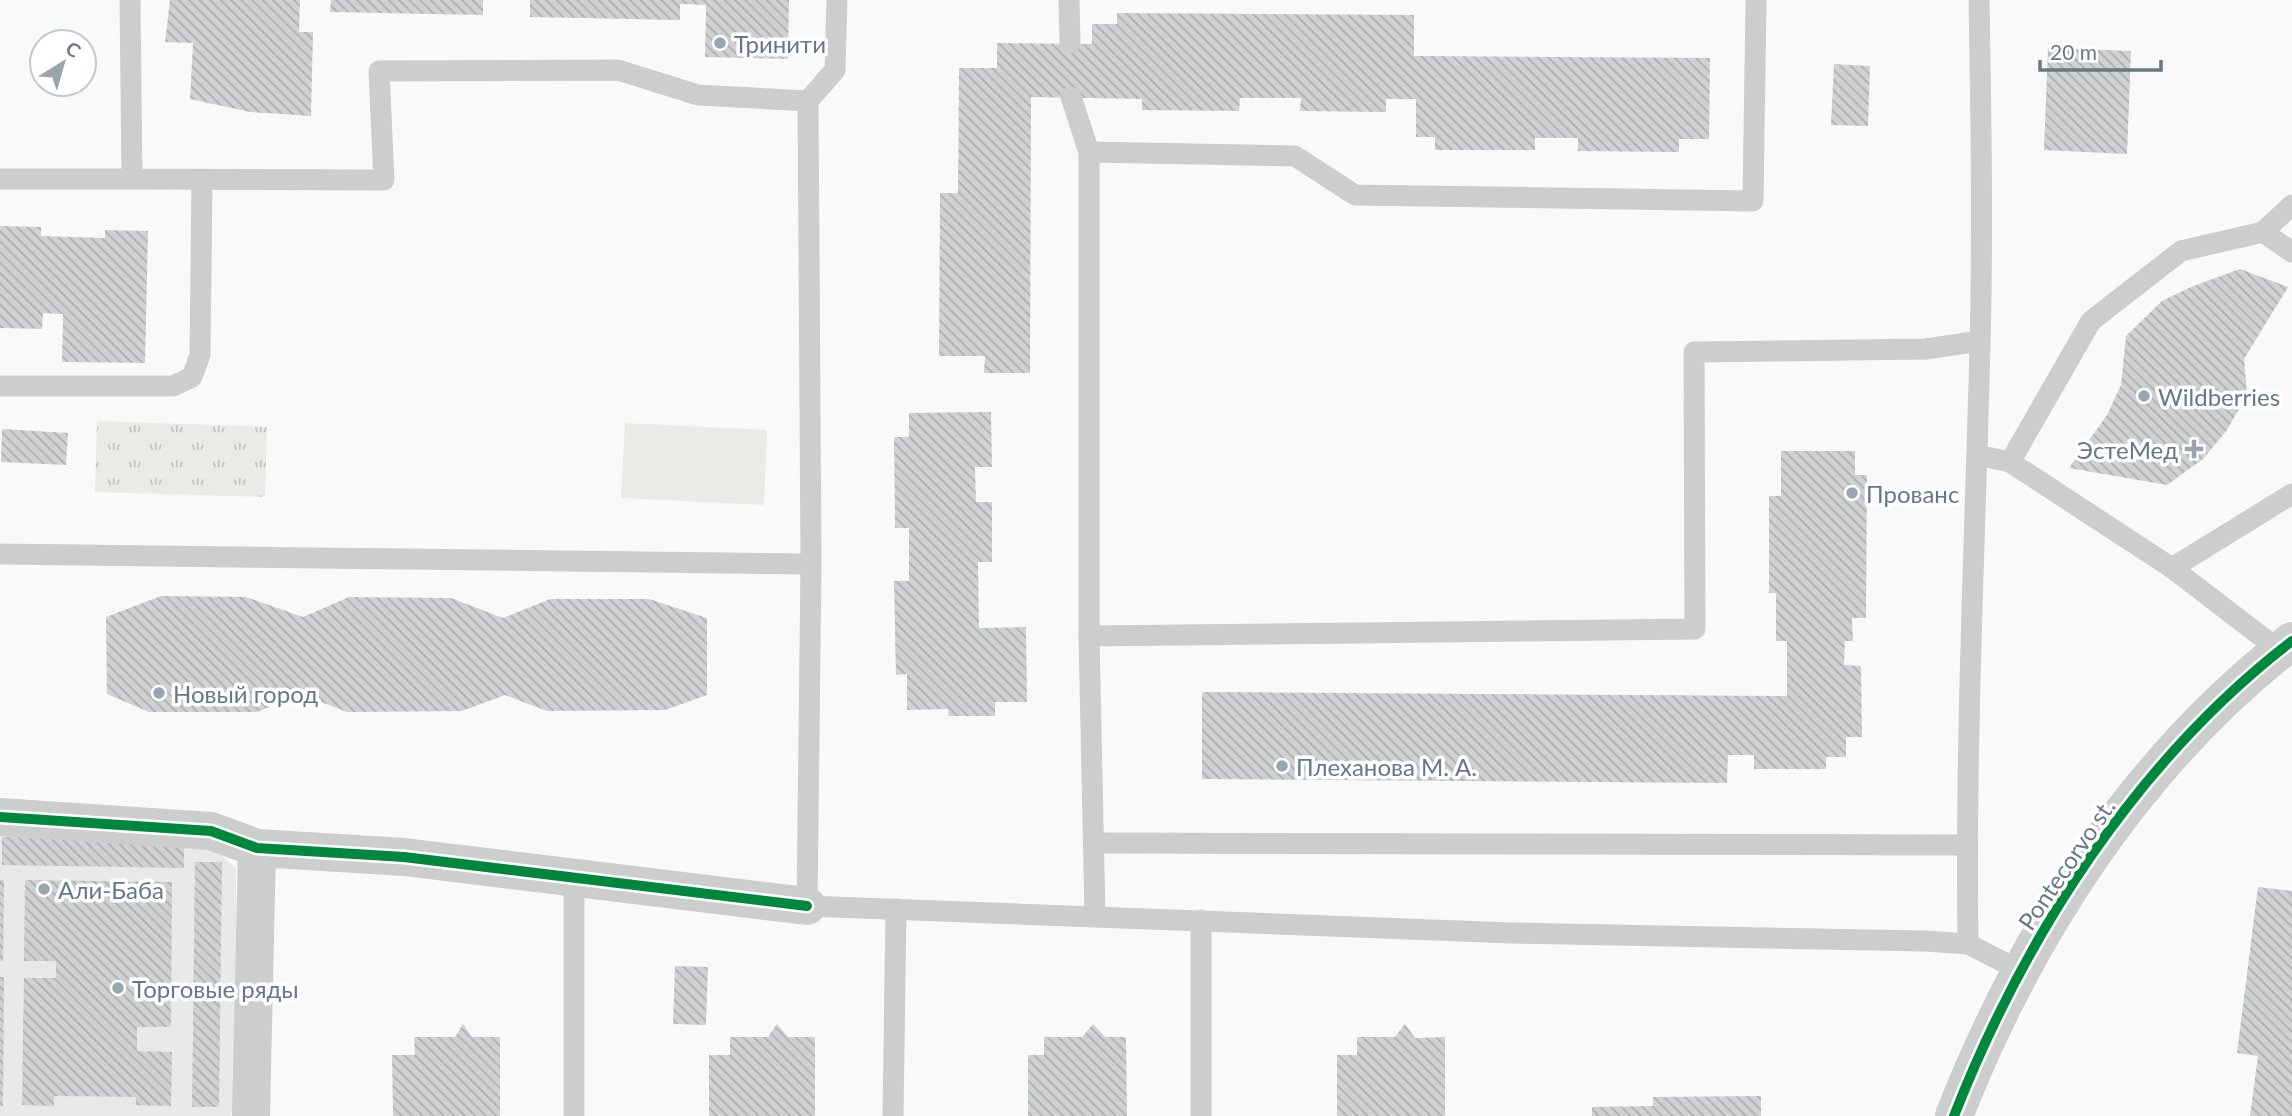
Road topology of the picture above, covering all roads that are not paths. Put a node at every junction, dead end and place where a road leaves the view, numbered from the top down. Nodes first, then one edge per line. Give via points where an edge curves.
1 (130, 0) edge
2 (837, 0) edge
3 (1069, 0) edge
4 (1756, 0) edge
5 (1979, 0) edge
6 (1070, 43) dead end
7 (1071, 97) dead end
8 (808, 101) junction
9 (1089, 152) junction
10 (0, 179) edge
11 (132, 179) junction
12 (202, 180) junction
13 (2292, 205) edge
14 (2263, 232) junction
15 (2292, 252) edge
16 (1980, 341) junction
17 (0, 386) edge
18 (1977, 455) junction
19 (2010, 462) junction
20 (2292, 494) edge
21 (0, 554) edge
22 (811, 564) junction
23 (2172, 568) junction
24 (1089, 636) junction
25 (2286, 646) edge
26 (0, 817) edge
27 (1094, 843) junction
28 (1966, 845) junction
29 (257, 848) junction
30 (574, 877) junction
31 (807, 905) junction
32 (896, 908) junction
33 (1095, 915) junction
34 (1201, 920) junction
35 (1968, 944) junction
36 (2021, 971) junction
37 (251, 1116) edge
38 (574, 1116) edge
39 (893, 1116) edge
40 (1201, 1116) edge
41 (1954, 1116) edge

1 - 11 lane
2 - 8 lane via 835,70
3 - 6 lane
4 - 9 lane via 1753,201 1355,195 1295,156
5 - 16 lane
7 - 9 lane
8 - 12 lane via 698,95 618,69 379,71 384,180
8 - 22 lane
9 - 24 lane
10 - 11 lane
11 - 12 lane
12 - 17 lane via 200,355 192,377 173,386
13 - 14 lane
14 - 15 lane
14 - 19 lane via 2181,251 2091,321
16 - 18 lane
16 - 24 lane via 1926,349 1694,352 1695,629
18 - 19 lane
18 - 28 lane
19 - 23 lane
20 - 23 lane
21 - 22 lane
22 - 31 lane
23 - 25 lane
24 - 27 lane
25 - 36 street, Pontecorvo st. via 2222,701 2114,824
26 - 29 street via 211,831
27 - 28 lane
27 - 33 lane
28 - 35 lane
29 - 30 street
29 - 37 street
30 - 31 street
30 - 38 lane
31 - 32 lane
32 - 33 lane
32 - 39 lane
33 - 34 lane
34 - 35 lane
34 - 40 lane
35 - 36 lane
36 - 41 street, Pontecorvo st. via 1976,1060

